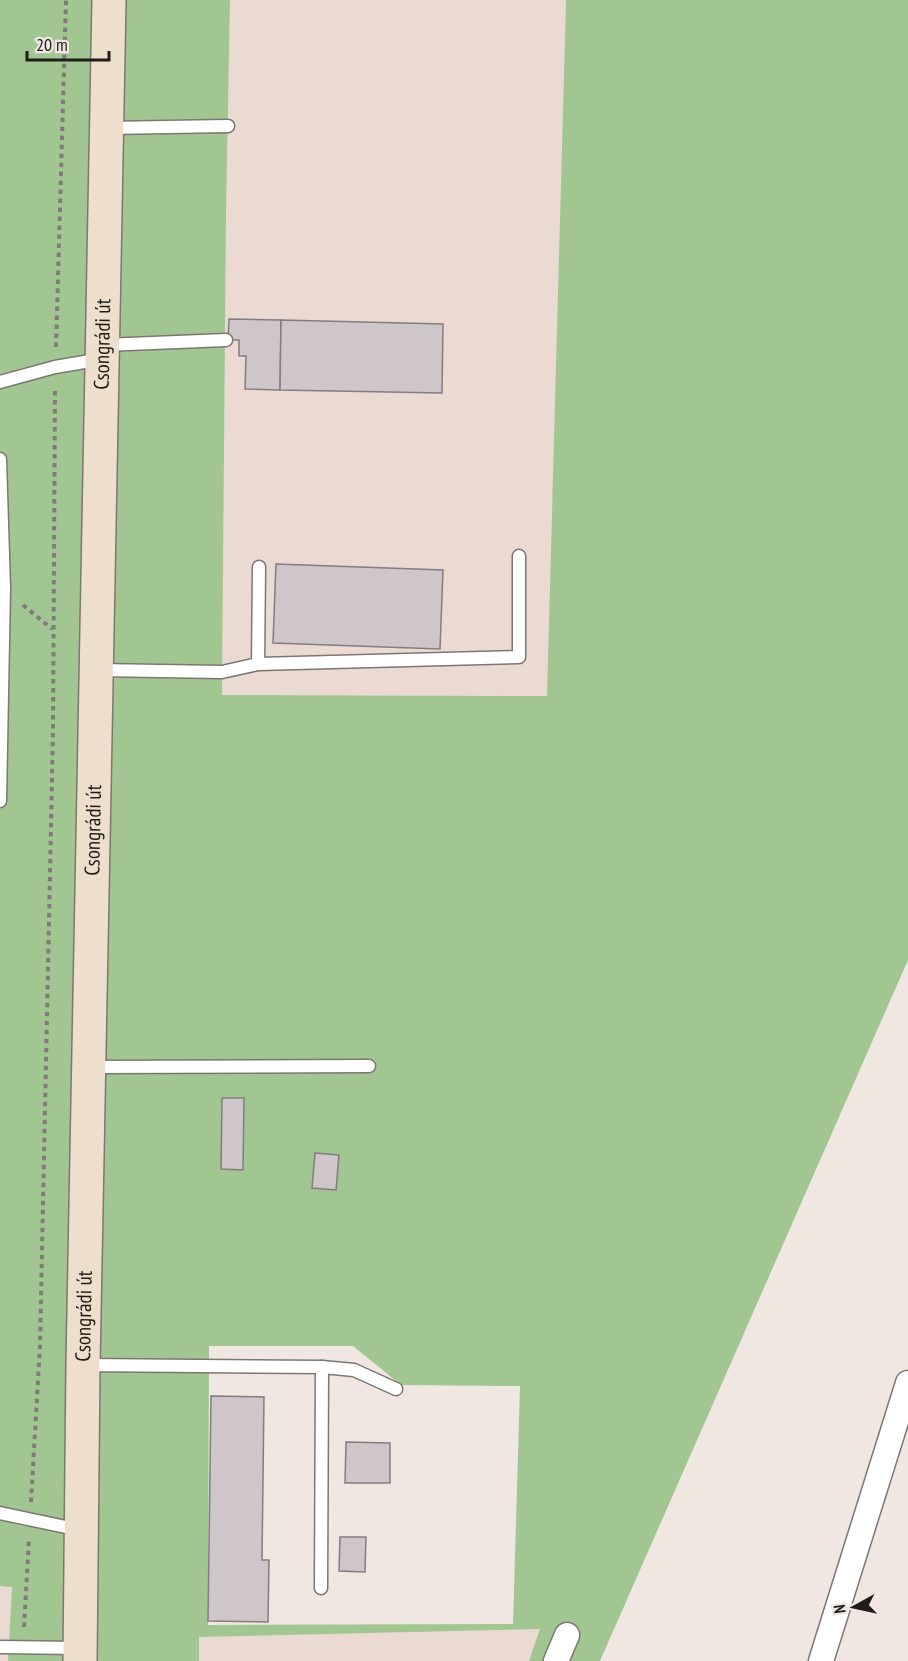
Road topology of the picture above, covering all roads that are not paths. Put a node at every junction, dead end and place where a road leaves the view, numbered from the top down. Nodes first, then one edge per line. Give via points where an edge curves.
1 (109, 0) edge
2 (228, 126) dead end
3 (106, 128) junction
4 (226, 340) dead end
5 (103, 352) junction
6 (0, 382) edge
7 (0, 459) edge
8 (519, 556) dead end
9 (258, 567) dead end
10 (258, 664) junction
11 (96, 670) junction
12 (0, 801) edge
13 (369, 1066) dead end
14 (88, 1067) junction
15 (83, 1365) junction
16 (322, 1367) junction
17 (908, 1383) edge
18 (396, 1389) dead end
19 (0, 1514) edge
20 (81, 1530) junction
21 (321, 1588) dead end
22 (567, 1635) dead end
23 (0, 1647) edge
24 (80, 1655) edge
25 (556, 1661) edge
26 (820, 1661) edge

1 - 3 main road, Csongrádi út
2 - 3 lane
3 - 5 main road, Csongrádi út
4 - 5 lane
5 - 6 lane
5 - 11 main road, Csongrádi út
7 - 12 lane via 4,588
8 - 10 lane via 519,657
9 - 10 lane
10 - 11 lane via 222,672
11 - 14 main road, Csongrádi út
13 - 14 lane
14 - 15 main road, Csongrádi út
15 - 16 lane
15 - 20 main road, Csongrádi út
16 - 18 lane via 354,1370
16 - 21 lane
17 - 26 street
19 - 20 lane
20 - 24 main road, Csongrádi út
22 - 25 street
23 - 24 lane

